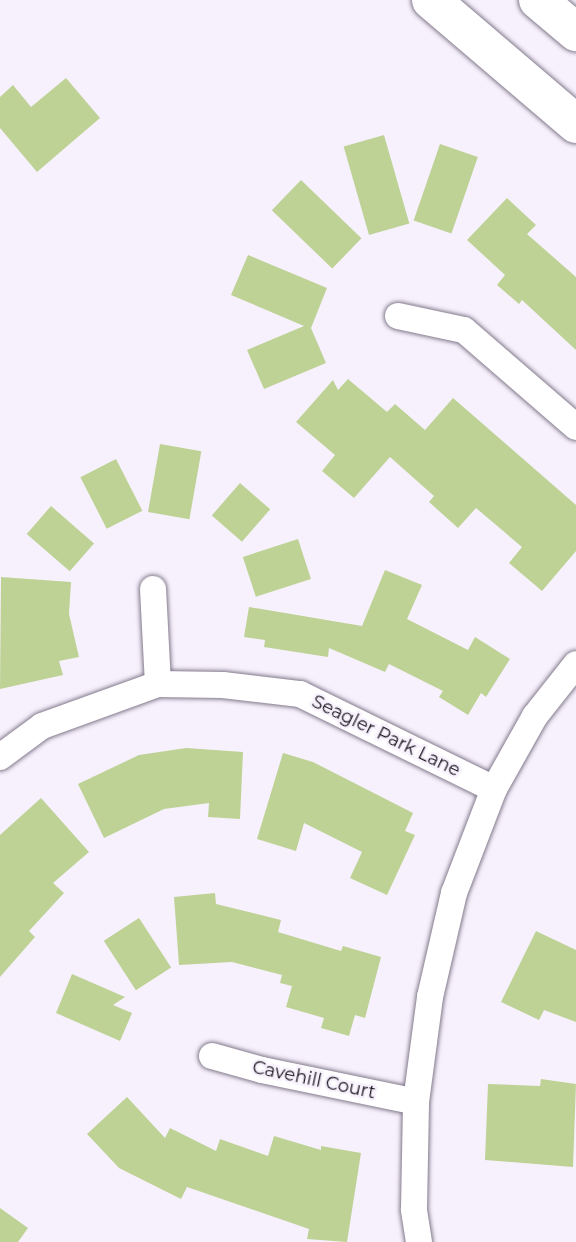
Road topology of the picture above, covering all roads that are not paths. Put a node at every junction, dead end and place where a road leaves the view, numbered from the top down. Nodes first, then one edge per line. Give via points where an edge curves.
1 (431, 0) edge
2 (538, 0) edge
3 (576, 32) edge
4 (576, 124) edge
5 (398, 316) dead end
6 (576, 427) edge
7 (153, 589) dead end
8 (576, 664) edge
9 (158, 684) junction
10 (0, 757) edge
11 (494, 789) junction
12 (212, 1056) dead end
13 (416, 1102) junction
14 (419, 1242) edge

1 - 4 main road
2 - 3 main road
5 - 6 street via 464,330
7 - 9 street
8 - 11 street via 535,716
9 - 10 street, Seagler Park Lane via 42,726
9 - 11 street, Seagler Park Lane via 223,685 300,694
11 - 13 street via 453,893 430,997
12 - 13 street, Cavehill Court
13 - 14 street via 414,1209

